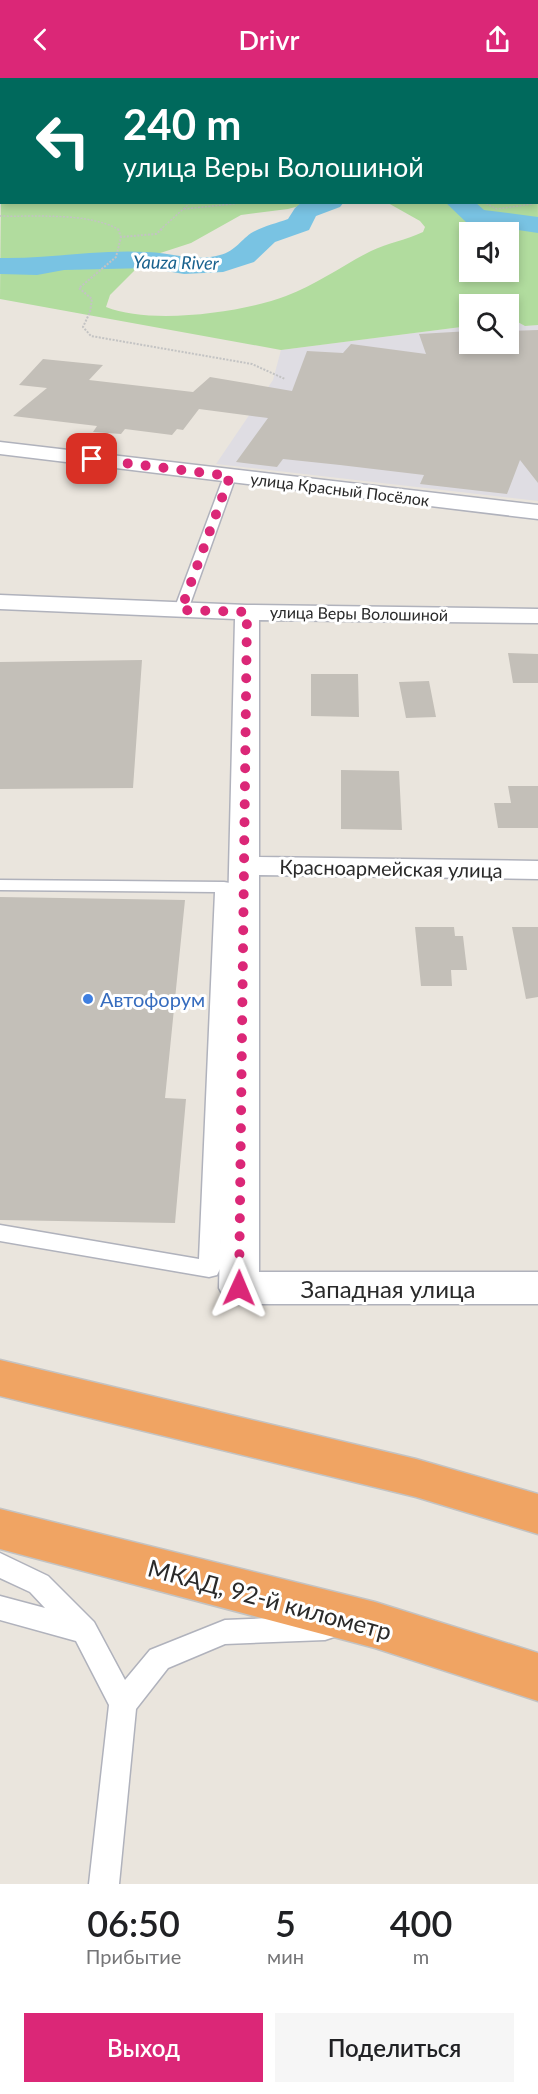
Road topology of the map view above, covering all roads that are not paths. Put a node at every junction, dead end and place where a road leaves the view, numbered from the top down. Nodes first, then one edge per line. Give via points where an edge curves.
1 (0, 448) edge
2 (230, 476) junction
3 (538, 512) edge
4 (0, 602) edge
5 (181, 610) junction
6 (247, 612) junction
7 (538, 616) edge
8 (244, 866) junction
9 (538, 870) edge
10 (0, 885) edge
11 (0, 1233) edge
12 (538, 1288) edge
13 (0, 1378) edge
14 (538, 1514) edge
15 (0, 1529) edge
16 (0, 1565) edge
17 (0, 1608) edge
18 (375, 1625) junction
19 (85, 1630) junction
20 (538, 1677) edge
21 (123, 1704) junction
22 (104, 1884) edge

1 - 2 street, улица Красный Посёлок
2 - 3 street, улица Красный Посёлок
2 - 5 lane
4 - 5 street, улица Веры Волошиной
5 - 6 street, улица Веры Волошиной
6 - 7 street, улица Веры Волошиной
6 - 8 street
8 - 9 street, Красноармейская улица
8 - 12 street, Западная улица via 239,1288
10 - 11 lane via 224,887 209,1269
13 - 14 highway via 416,1478
15 - 18 highway, МКАД, 92-й километр
16 - 19 lane via 39,1584
17 - 19 lane
18 - 20 highway, МКАД, 92-й километр
18 - 21 lane via 225,1632 159,1659
19 - 21 lane
21 - 22 lane

